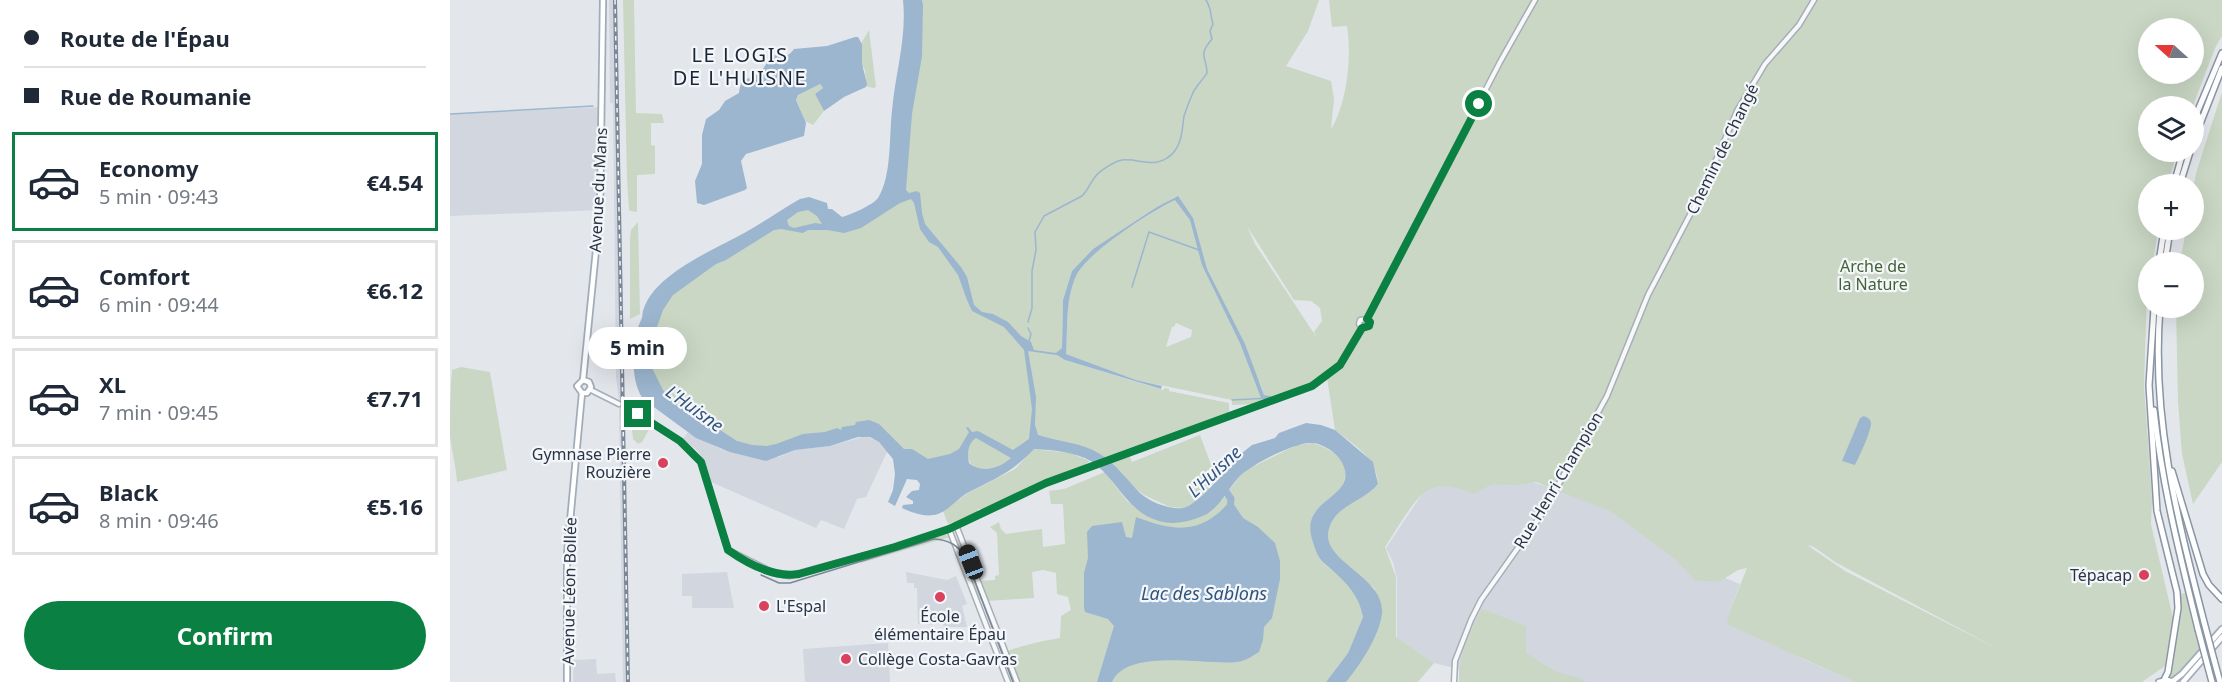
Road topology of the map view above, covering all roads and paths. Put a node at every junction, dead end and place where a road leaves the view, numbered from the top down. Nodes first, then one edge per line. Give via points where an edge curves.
1 (603, 0) edge
2 (1535, 0) edge
3 (1814, 0) edge
4 (2222, 53) edge
5 (2222, 68) edge
6 (2204, 96) edge
7 (2204, 114) edge
8 (1658, 273) joint
9 (2154, 318) edge
10 (2160, 318) edge
11 (2152, 348) junction
12 (584, 380) junction
13 (591, 390) junction
14 (582, 393) junction
15 (619, 404) tunnel mouth
16 (632, 411) tunnel mouth
17 (2163, 441) junction
18 (956, 525) junction
19 (949, 529) junction
20 (2222, 599) edge
21 (2222, 629) edge
22 (2222, 637) edge
23 (2161, 681) edge
24 (567, 682) edge
25 (1008, 682) edge
26 (1017, 682) edge
27 (1454, 682) edge
28 (2173, 682) edge
29 (2183, 682) edge
30 (2212, 682) edge
31 (2220, 682) edge

1 - 12 main road, Avenue du Mans via 600,210
2 - 18 street via 1367,319 1369,326 1362,328 1340,365 1312,386 1046,483
3 - 8 street, Chemin de Changé via 1748,90 1696,204
4 - 6 highway
5 - 7 highway
8 - 27 street, Rue Henri Champion via 1607,396 1546,506 1471,620 1455,661
9 - 11 highway
10 - 17 highway
11 - 23 highway via 2149,385 2157,511 2178,609 2168,672
11 - 30 highway, bridge via 2159,457
12 - 13 main road via 591,383
12 - 14 main road via 578,386
13 - 14 main road
13 - 15 street
14 - 24 main road, Avenue Léon Bollée via 567,554
16 - 19 street via 698,457 728,550 779,575 798,574
17 - 20 highway via 2201,568
17 - 31 highway, bridge via 2175,505
18 - 19 street
18 - 26 street
19 - 25 street
21 - 28 main road
22 - 29 main road
23 - 28 main road

